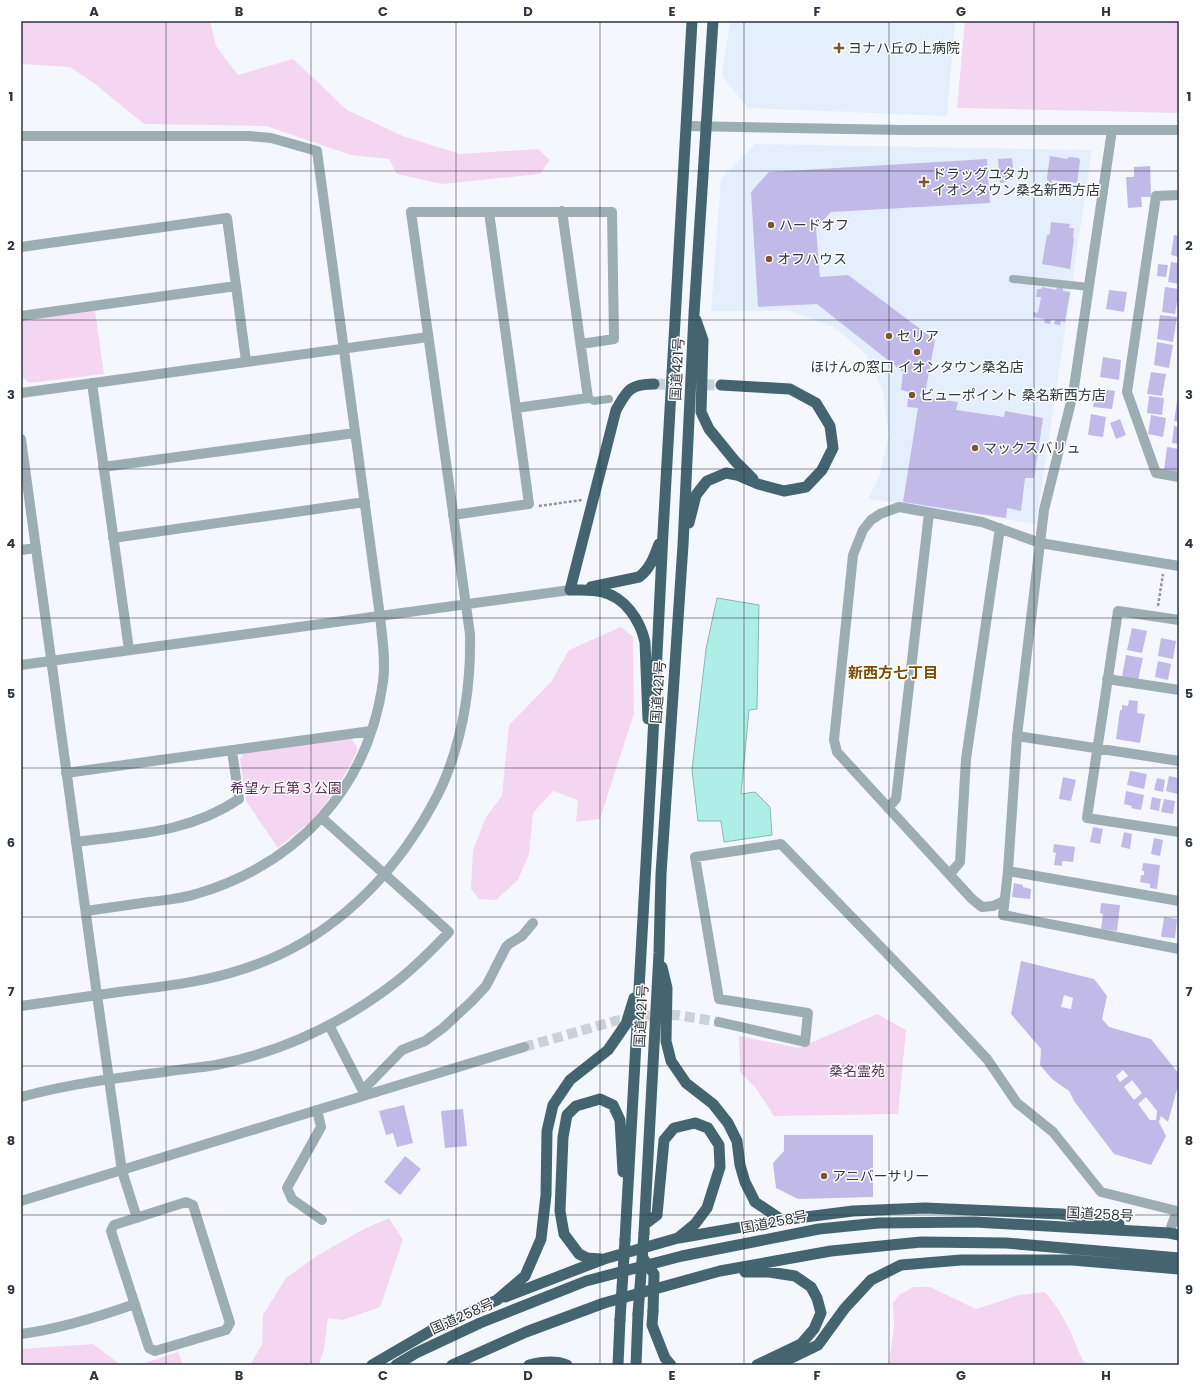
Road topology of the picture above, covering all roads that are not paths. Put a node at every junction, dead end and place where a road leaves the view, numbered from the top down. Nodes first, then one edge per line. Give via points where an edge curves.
1 (692, 21) edge
2 (713, 21) edge
3 (686, 126) junction
4 (707, 127) junction
5 (1112, 130) junction
6 (1179, 130) edge
7 (21, 136) edge
8 (1179, 195) edge
9 (562, 211) junction
10 (489, 212) junction
11 (21, 247) edge
12 (1014, 278) dead end
13 (236, 286) junction
14 (1089, 287) junction
15 (694, 314) junction
16 (21, 316) edge
17 (428, 337) junction
18 (581, 344) junction
19 (345, 349) junction
20 (246, 361) junction
21 (92, 383) junction
22 (654, 384) tunnel mouth
23 (721, 385) tunnel mouth
24 (21, 393) edge
25 (588, 398) junction
26 (610, 399) dead end
27 (516, 408) junction
28 (355, 433) junction
29 (21, 439) edge
30 (103, 467) junction
31 (1179, 476) edge
32 (24, 478) edge
33 (758, 484) junction
34 (365, 502) junction
35 (929, 512) junction
36 (453, 515) junction
37 (1000, 528) junction
38 (663, 534) junction
39 (113, 538) junction
40 (1040, 543) junction
41 (683, 545) junction
42 (36, 548) junction
43 (21, 550) edge
44 (1179, 566) edge
45 (570, 590) junction
46 (466, 604) junction
47 (380, 616) junction
48 (1179, 620) edge
49 (129, 650) junction
50 (51, 661) junction
51 (21, 665) edge
52 (1108, 680) junction
53 (1179, 690) edge
54 (371, 731) junction
55 (1017, 736) junction
56 (1098, 749) junction
57 (232, 751) junction
58 (652, 756) junction
59 (1179, 761) edge
60 (66, 773) junction
61 (888, 808) junction
62 (322, 818) junction
63 (1179, 832) edge
64 (76, 842) junction
65 (1008, 871) junction
66 (950, 874) junction
67 (385, 875) junction
68 (1004, 901) junction
69 (1179, 901) edge
70 (86, 911) junction
71 (533, 923) dead end
72 (1179, 949) edge
73 (659, 953) junction
74 (639, 982) junction
75 (97, 995) junction
76 (21, 1006) edge
77 (719, 1022) tunnel mouth
78 (329, 1026) junction
79 (524, 1047) tunnel mouth
80 (110, 1079) junction
81 (364, 1092) junction
82 (21, 1096) edge
83 (317, 1110) junction
84 (122, 1171) junction
85 (628, 1191) junction
86 (21, 1201) edge
87 (137, 1218) junction
88 (322, 1220) dead end
89 (782, 1220) junction
90 (644, 1229) junction
91 (1174, 1234) edge
92 (678, 1238) junction
93 (642, 1258) junction
94 (1179, 1258) edge
95 (604, 1259) junction
96 (1179, 1269) edge
97 (720, 1271) junction
98 (497, 1300) junction
99 (135, 1304) junction
100 (21, 1334) edge
101 (619, 1359) edge
102 (372, 1365) edge
103 (396, 1365) edge
104 (452, 1365) edge
105 (529, 1365) edge
106 (567, 1365) edge
107 (627, 1365) edge
108 (636, 1365) edge
109 (671, 1365) edge
110 (757, 1365) edge
111 (777, 1365) edge

1 - 3 highway, 国道421号
2 - 4 highway, 国道421号
3 - 4 street
3 - 38 highway, 国道421号
4 - 5 street
4 - 15 highway, 国道421号
5 - 6 street
5 - 14 street
7 - 19 street via 249,136 271,138 318,151
8 - 31 street via 1156,196 1127,392 1156,473
9 - 10 street
9 - 18 street
9 - 18 street via 612,212 614,339
10 - 17 street via 411,212
10 - 27 street
11 - 13 street via 227,218
12 - 14 lane
13 - 16 street
13 - 20 street
14 - 40 street via 1073,394 1044,510
15 - 33 highway via 703,340 701,412 709,429
15 - 41 highway, 国道421号
17 - 19 street
17 - 36 street
18 - 25 street
19 - 20 street
19 - 28 street
20 - 21 street
21 - 24 street
21 - 30 street
22 - 45 highway via 642,384 628,391 616,410
23 - 33 highway via 790,389 816,403 830,426 833,448 822,470 806,487 784,491
25 - 26 lane via 594,401
25 - 27 street
27 - 36 street via 529,504
28 - 30 street
28 - 34 street
29 - 32 street
30 - 39 street
32 - 42 street
33 - 41 highway via 726,473 707,480 696,495
34 - 39 street
34 - 47 street
35 - 37 street
35 - 61 street via 896,799
35 - 61 street via 899,507 880,514 863,530 854,555 834,740 837,752
36 - 46 street
37 - 40 street
37 - 66 street via 966,759 960,862
38 - 45 highway via 650,566 639,577
38 - 58 highway, 国道421号
39 - 49 street
40 - 44 street
40 - 55 street
41 - 73 highway, 国道421号
42 - 43 street
42 - 50 street
45 - 46 street
45 - 58 highway via 594,590 612,595 627,607 642,629 647,666 647,708
46 - 47 street
46 - 67 street via 470,634 469,673 454,752 447,774 430,809
47 - 49 street
47 - 54 street via 383,681
48 - 52 street via 1118,611
49 - 50 street
50 - 51 street
50 - 60 street
52 - 53 street
52 - 56 street
54 - 57 street
54 - 62 street via 364,752 338,798
55 - 56 street
55 - 65 street
56 - 59 street
56 - 63 street via 1087,818
57 - 60 street
57 - 64 street via 239,799 232,804 200,820 170,829
58 - 74 highway, 国道421号
60 - 64 street
61 - 66 street
62 - 67 street
62 - 70 street via 295,844 273,860 227,884 176,899
64 - 70 street
65 - 68 street
65 - 69 street
66 - 68 street via 982,907
67 - 75 street via 328,926 260,963 191,983
67 - 78 street via 449,932 397,982
68 - 72 street via 1003,915
70 - 75 street
71 - 81 street via 522,936 509,944 486,986 466,1008 425,1041 402,1050
73 - 89 highway via 667,988 666,1041 671,1061 686,1083 713,1104 728,1123 737,1141 740,1165 755,1202
73 - 90 highway, 国道421号
74 - 85 highway, 国道421号
74 - 98 highway via 626,1024 608,1050 570,1080 553,1104 547,1131 546,1195 541,1239 525,1276
75 - 76 street
75 - 80 street
77 - 91 street via 805,1042 808,1014 719,999 695,857 781,844 987,1058 1017,1102 1053,1132 1101,1192 1177,1211
78 - 80 street via 272,1050 230,1062
78 - 81 street
79 - 81 street via 376,1092
80 - 82 street
80 - 84 street
81 - 83 street
83 - 84 street
83 - 88 street via 321,1128 287,1188 292,1199
84 - 86 street
84 - 87 street
85 - 95 highway via 623,1183 620,1120 613,1105 600,1099 576,1106 567,1115 563,1137 560,1211 564,1234 579,1254 587,1258
85 - 101 highway, 国道421号, bridge
87 - 99 street via 114,1225 111,1231
87 - 99 street via 186,1202 193,1204 230,1323 226,1330 155,1351 149,1348
89 - 91 highway via 853,1211 925,1208 1062,1214
89 - 92 highway
90 - 92 highway via 656,1215 664,1140 674,1128 695,1123 708,1128 719,1145 720,1166 707,1208 695,1224
90 - 93 highway, 国道421号, bridge
91 - 103 highway, 国道258号 via 974,1222 878,1223 819,1229 682,1256 586,1281 480,1324 416,1353
92 - 95 highway
93 - 108 highway, 国道421号, bridge
93 - 109 highway, bridge via 654,1274 652,1325 665,1358
94 - 97 highway via 1006,1243 921,1242 831,1251
95 - 98 highway
96 - 111 highway via 1072,1260 961,1260 901,1265 871,1280 845,1308 818,1345
97 - 104 highway via 604,1303 526,1332
97 - 110 highway via 769,1272 795,1276 811,1287 817,1298 821,1313 814,1329 801,1344
98 - 102 highway via 439,1326
99 - 100 street via 39,1332
101 - 107 highway
105 - 106 highway via 561,1362

